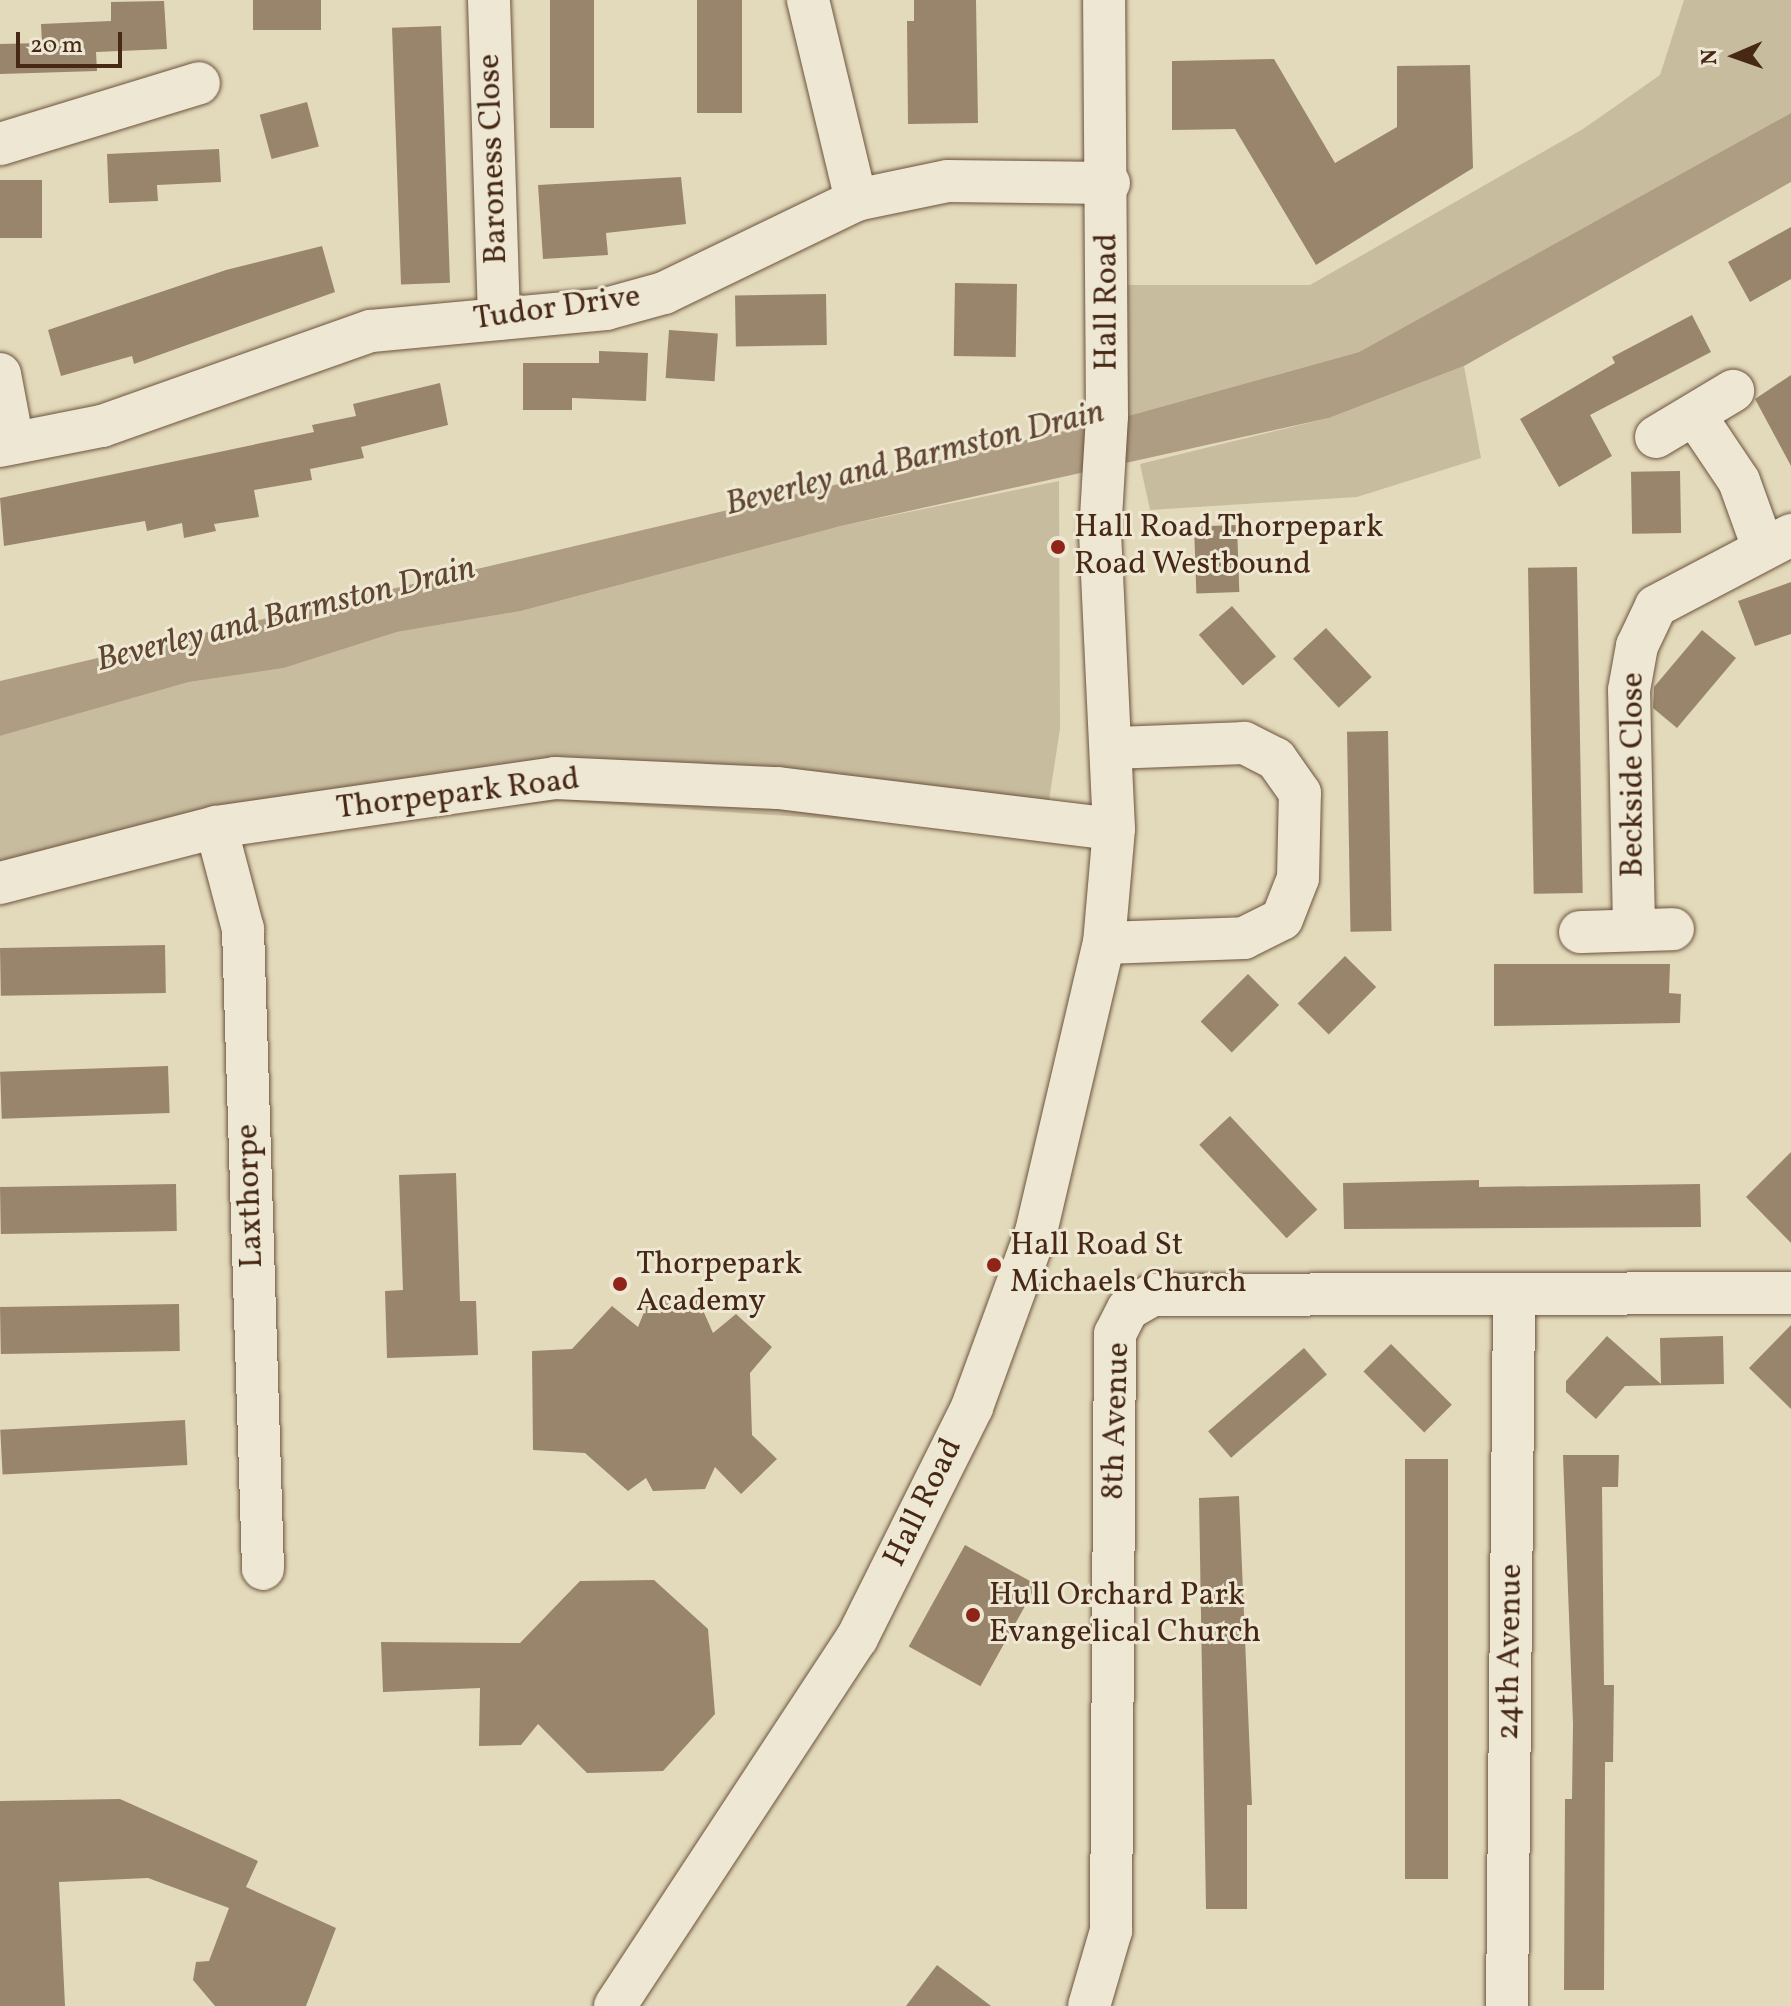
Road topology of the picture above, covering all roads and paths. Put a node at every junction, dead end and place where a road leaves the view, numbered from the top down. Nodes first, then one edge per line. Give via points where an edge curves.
1 (489, 0) edge
2 (808, 0) edge
3 (1104, 0) edge
4 (199, 83) dead end
5 (0, 144) edge
6 (1109, 183) junction
7 (856, 200) junction
8 (499, 319) junction
9 (0, 374) edge
10 (1733, 391) dead end
11 (1696, 417) junction
12 (1656, 437) dead end
13 (6, 445) edge
14 (1776, 540) edge
15 (1112, 748) junction
16 (216, 827) junction
17 (1114, 829) junction
18 (0, 883) edge
19 (1580, 932) dead end
20 (1104, 943) junction
21 (1791, 1293) edge
22 (1514, 1298) junction
23 (263, 1569) dead end
24 (615, 2006) edge
25 (1089, 2006) edge
26 (1507, 2006) edge

1 - 8 street, Baroness Close
2 - 7 street
3 - 6 street, Hall Road
4 - 5 street
6 - 7 street, Tudor Drive via 948,181
6 - 15 street, Hall Road via 1107,484 1100,534
7 - 8 street, Tudor Drive via 664,293 606,309
8 - 13 street, Tudor Drive via 371,331 102,426
9 - 13 street
10 - 11 street
11 - 12 street
11 - 14 street, Beckside Close
14 - 19 street, Beckside Close via 1656,606 1637,646 1629,690 1654,928
15 - 17 street, Hall Road
15 - 20 street via 1244,743 1276,759 1300,793 1298,878 1282,919 1244,938
16 - 17 street, Thorpepark Road via 555,778 778,788
16 - 18 street, Thorpepark Road
16 - 23 street, Laxthorpe via 243,929
17 - 20 street, Hall Road
20 - 24 street, Hall Road via 1036,1232 972,1407 857,1638
21 - 22 street, 8th Avenue
22 - 25 street, 8th Avenue via 1152,1295 1128,1309 1115,1334 1111,1931
22 - 26 street, 24th Avenue

